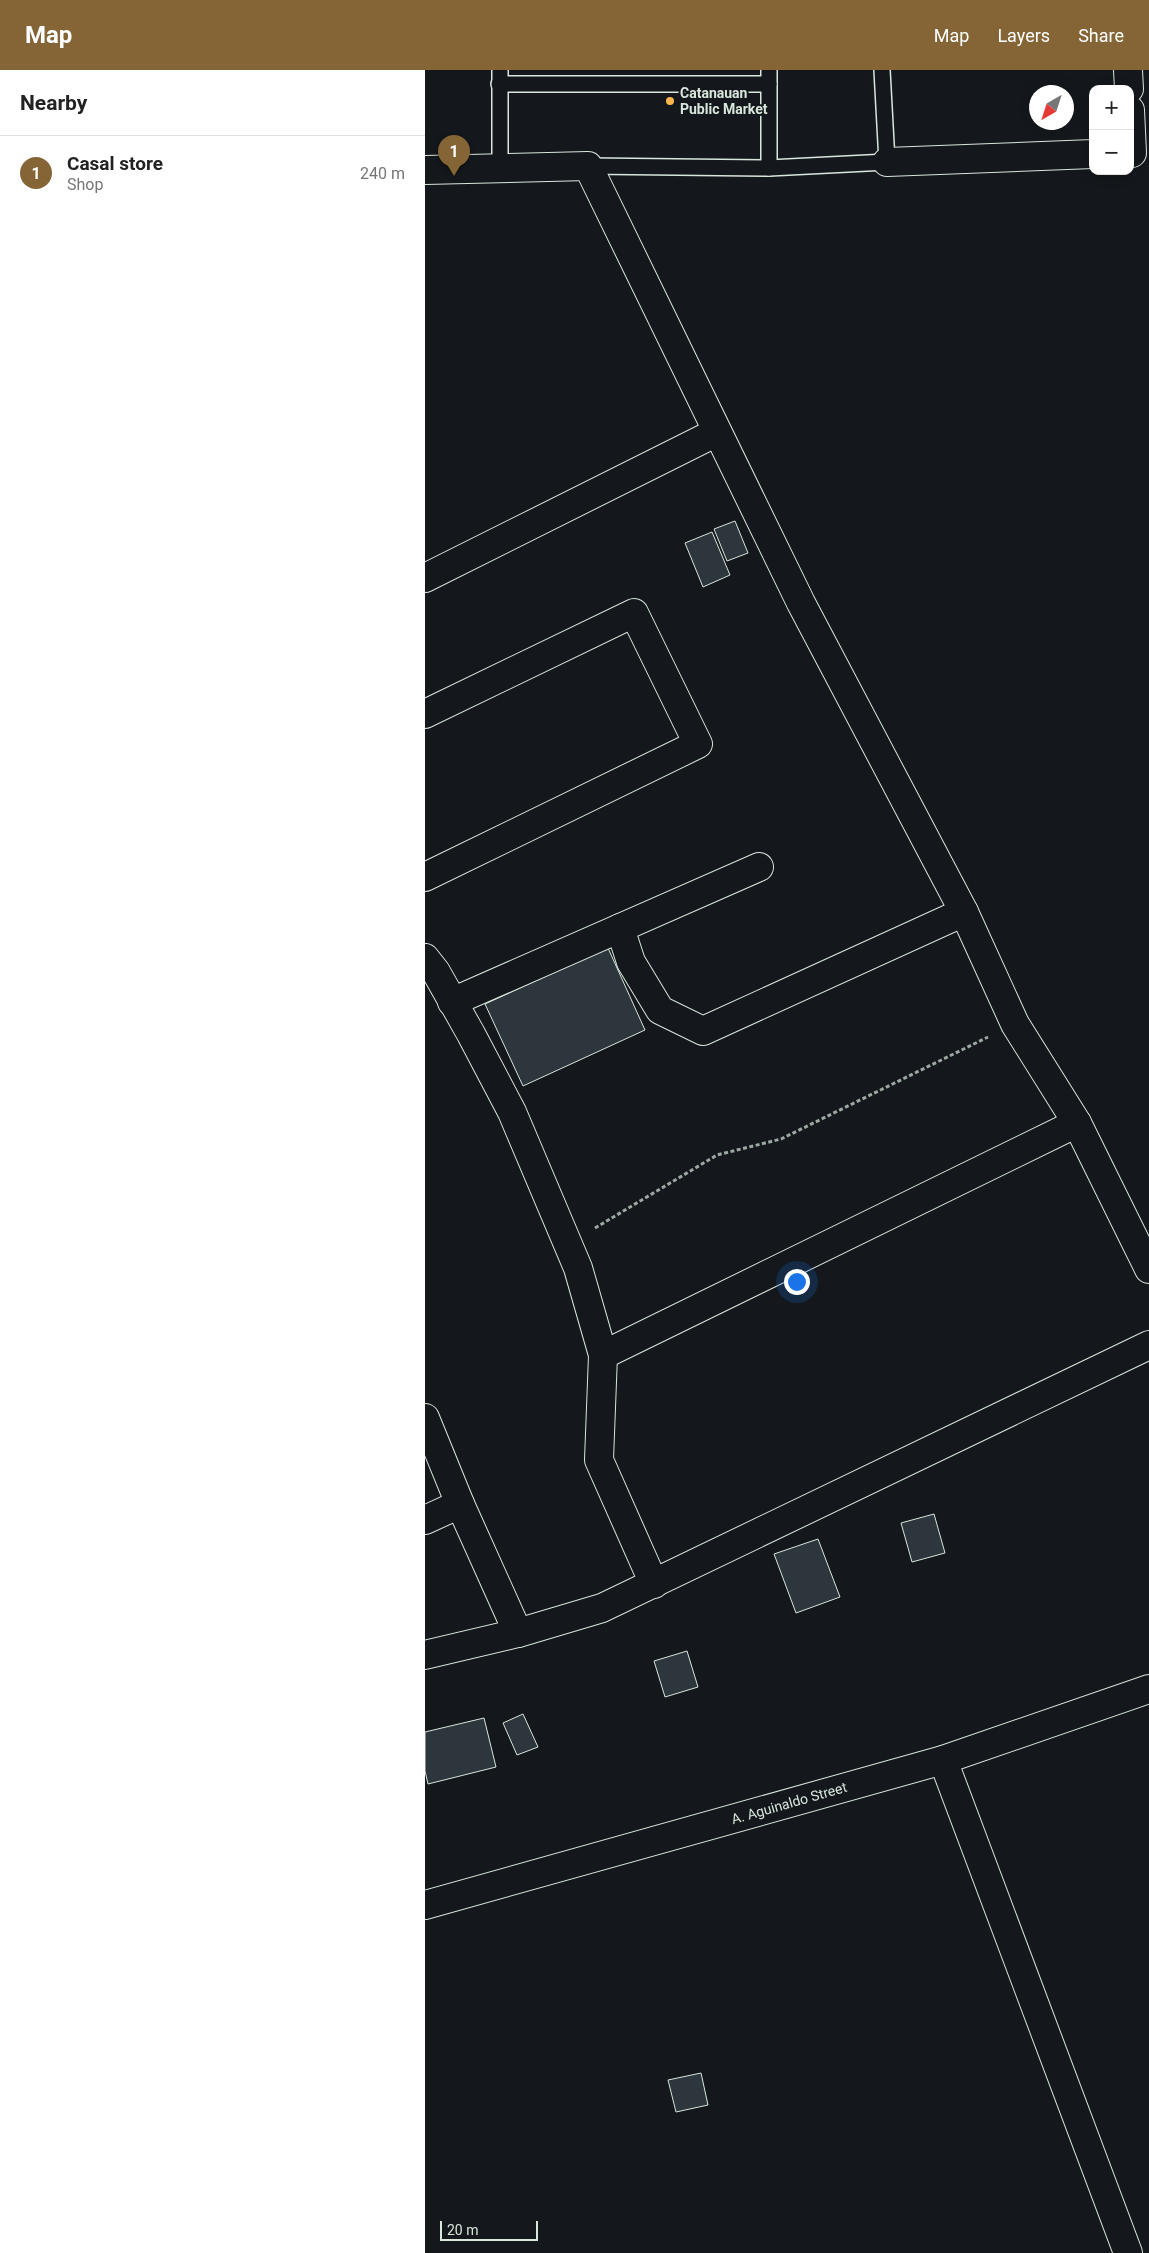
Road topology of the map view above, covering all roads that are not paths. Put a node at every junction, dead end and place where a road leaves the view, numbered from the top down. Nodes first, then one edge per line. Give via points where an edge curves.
1 (882, 70) edge
2 (1129, 70) edge
3 (499, 77) edge
4 (769, 77) edge
5 (1129, 85) edge
6 (1133, 130) edge
7 (1137, 153) edge
8 (1089, 154) edge
9 (887, 162) junction
10 (588, 166) junction
11 (500, 167) junction
12 (769, 168) junction
13 (425, 170) edge
14 (717, 432) junction
15 (425, 578) edge
16 (425, 714) edge
17 (759, 867) dead end
18 (425, 877) edge
19 (964, 912) junction
20 (620, 928) junction
21 (425, 958) edge
22 (452, 1002) junction
23 (1077, 1123) junction
24 (1149, 1269) edge
25 (1149, 1345) edge
26 (603, 1355) junction
27 (425, 1418) edge
28 (460, 1504) junction
29 (425, 1520) edge
30 (654, 1584) junction
31 (518, 1633) junction
32 (425, 1655) edge
33 (1149, 1689) edge
34 (943, 1760) junction
35 (425, 1905) edge
36 (1128, 2253) edge

1 - 9 lane
2 - 5 street
3 - 4 lane
3 - 11 lane
4 - 12 lane
6 - 7 street
8 - 9 street
9 - 12 lane
10 - 11 street
10 - 12 lane
10 - 14 street
11 - 13 street
14 - 15 street
14 - 19 street via 801,603
16 - 18 street via 634,613 698,744
17 - 20 street
19 - 20 street via 703,1031 660,1010 631,962
19 - 23 street via 1015,1024
20 - 22 street
21 - 22 street
22 - 26 street via 512,1112 578,1268
23 - 24 street
23 - 26 street
25 - 30 street
26 - 30 street via 599,1460
27 - 28 street
28 - 29 street
28 - 31 street
30 - 31 street via 602,1608
31 - 32 street
33 - 34 street, A. Aguinaldo Street
34 - 35 street, A. Aguinaldo Street
34 - 36 street

